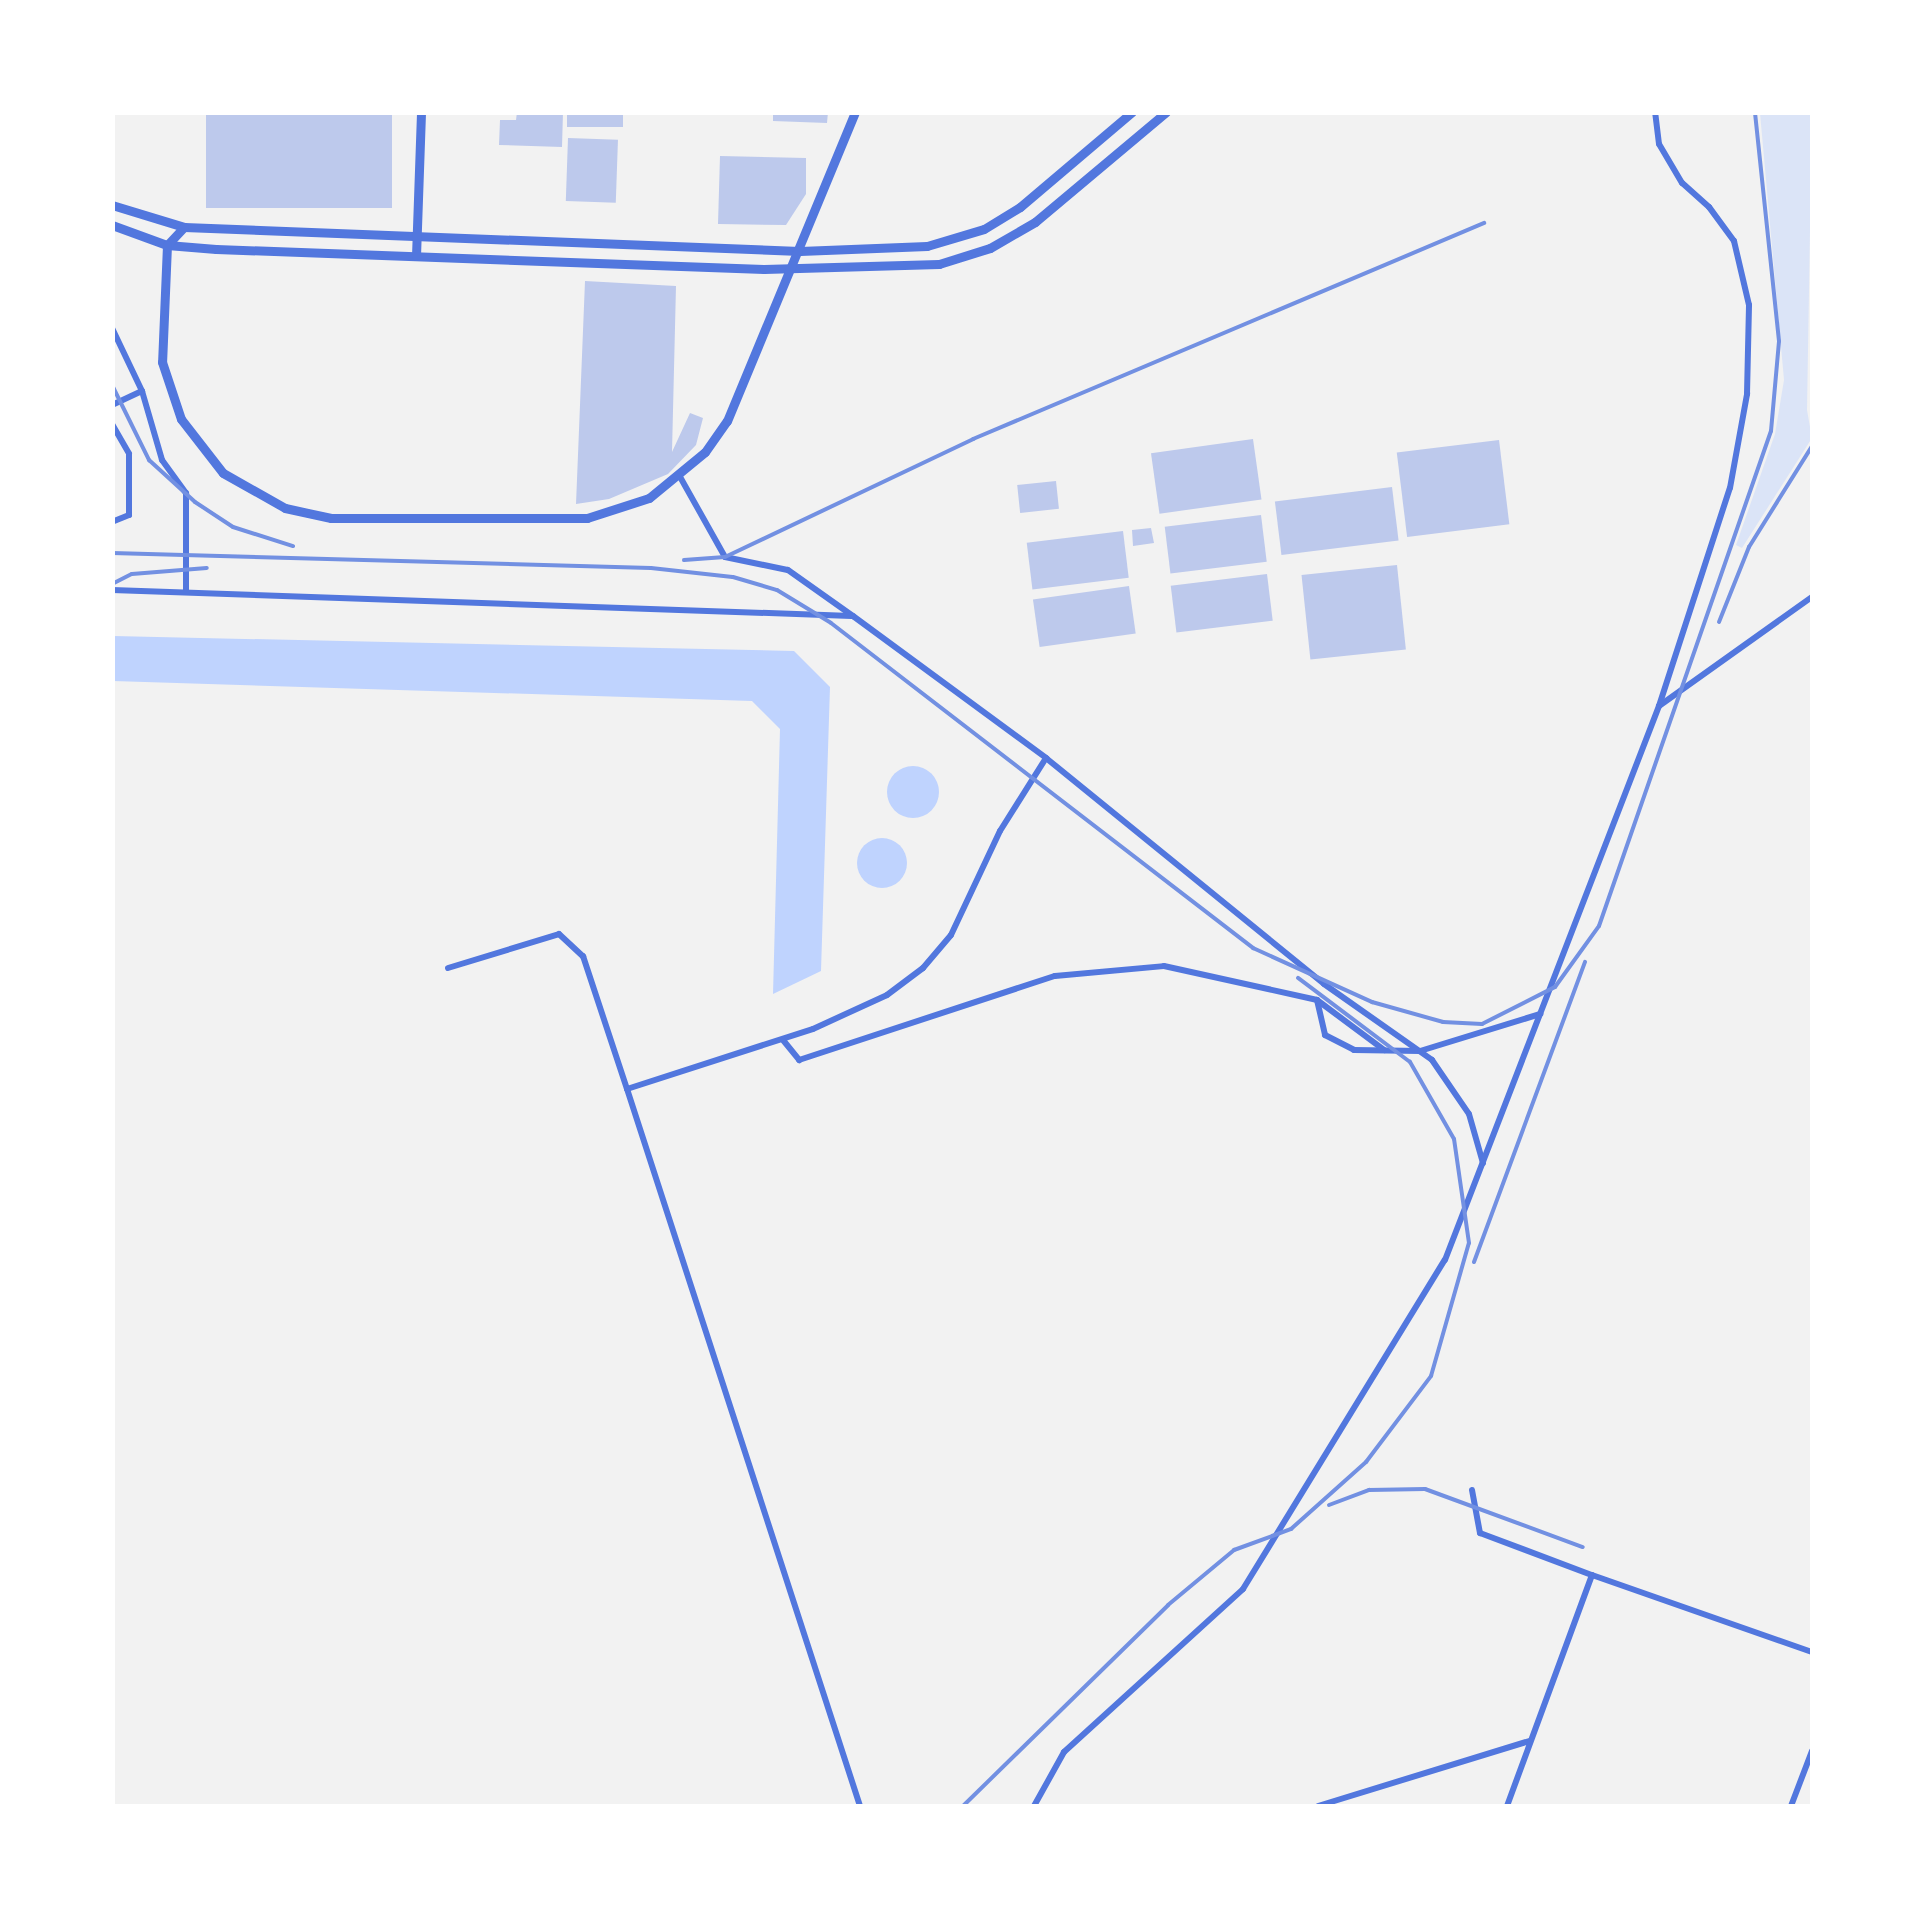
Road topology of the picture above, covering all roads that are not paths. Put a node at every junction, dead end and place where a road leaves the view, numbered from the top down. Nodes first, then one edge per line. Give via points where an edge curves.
1 (422, 112) edge
2 (855, 112) edge
3 (1132, 112) edge
4 (1166, 112) edge
5 (1655, 112) edge
6 (112, 205) edge
7 (112, 225) edge
8 (184, 226) junction
9 (416, 234) junction
10 (167, 244) junction
11 (800, 251) junction
12 (416, 256) junction
13 (791, 269) junction
14 (112, 328) edge
15 (142, 390) junction
16 (112, 405) edge
17 (112, 424) edge
18 (678, 476) junction
19 (112, 522) edge
20 (112, 590) edge
21 (186, 592) junction
22 (1812, 597) edge
23 (853, 616) junction
24 (1659, 706) junction
25 (1046, 758) junction
26 (448, 968) dead end
27 (1317, 1000) junction
28 (1541, 1014) junction
29 (783, 1040) junction
30 (1384, 1050) junction
31 (1420, 1051) junction
32 (627, 1089) junction
33 (1483, 1164) junction
34 (1472, 1490) dead end
35 (1592, 1575) junction
36 (1812, 1652) edge
37 (1530, 1740) junction
38 (1812, 1752) edge
39 (860, 1806) edge
40 (1034, 1806) edge
41 (1318, 1806) edge
42 (1507, 1806) edge
43 (1790, 1806) edge

1 - 9 street
2 - 11 street
3 - 11 street via 1020,208 984,229 926,246
4 - 13 street via 1035,222 990,248 940,264
5 - 24 street via 1659,144 1682,183 1710,206 1734,241 1749,305 1747,394 1730,488
6 - 8 street
7 - 10 street
8 - 9 street
8 - 10 street
9 - 11 street
9 - 12 street
10 - 12 street
10 - 18 street via 161,324 169,393 198,447 249,492 331,518 566,520 618,511
11 - 13 street
12 - 13 street
13 - 18 street via 727,421
14 - 15 street
15 - 16 street
15 - 21 street via 162,460 186,493
17 - 19 street via 129,454 129,515
18 - 23 street via 725,556 788,570
20 - 21 street
21 - 23 street
22 - 24 street
23 - 25 street
24 - 28 street
25 - 29 street via 1000,830 951,935 923,968 887,995
25 - 31 street via 1313,976
26 - 32 street via 559,934 582,956
27 - 29 street via 1164,966 1117,967 1056,976 799,1060
27 - 30 street
27 - 30 street via 1325,1035 1354,1050
28 - 31 street
28 - 33 street
29 - 32 street
30 - 31 street
31 - 33 street via 1469,1114
32 - 39 street
33 - 40 street via 1444,1260 1243,1589 1064,1752
34 - 35 street via 1480,1533
35 - 36 street
35 - 37 street
37 - 41 street
37 - 42 street
38 - 43 street

